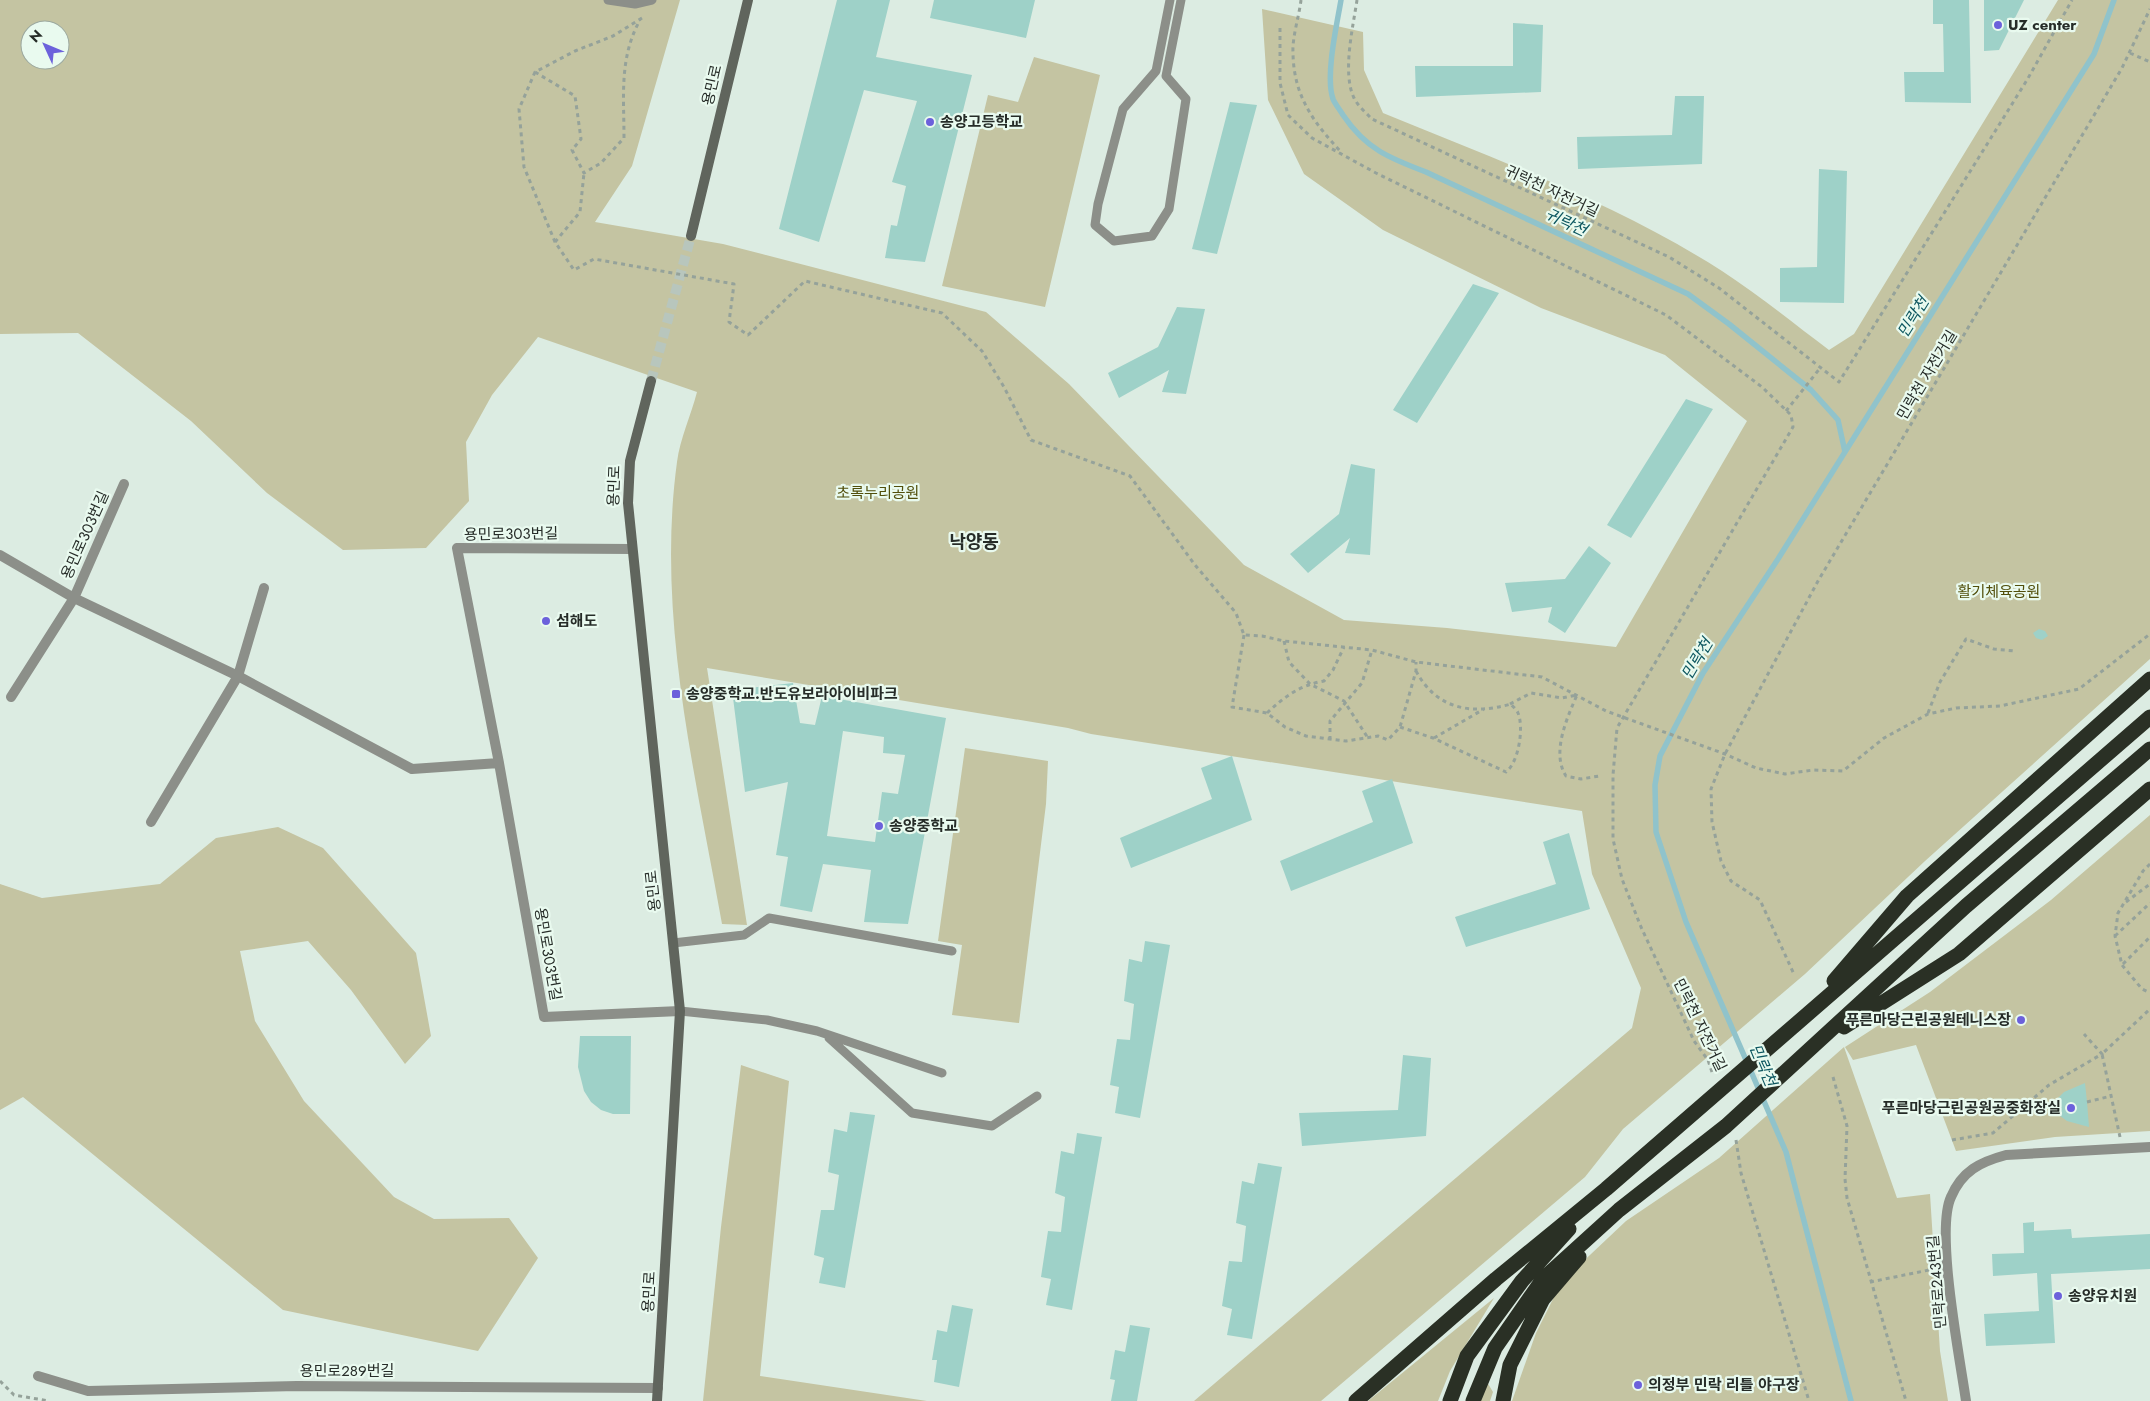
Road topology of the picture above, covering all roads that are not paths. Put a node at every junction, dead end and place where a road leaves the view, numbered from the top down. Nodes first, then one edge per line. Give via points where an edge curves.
1 (608, 0) edge
2 (652, 0) edge
3 (748, 0) edge
4 (1170, 0) edge
5 (1181, 0) edge
6 (691, 236) tunnel mouth
7 (651, 381) tunnel mouth
8 (124, 484) dead end
9 (632, 549) junction
10 (0, 555) edge
11 (264, 588) dead end
12 (74, 598) junction
13 (238, 676) junction
14 (2150, 679) edge
15 (11, 697) dead end
16 (2150, 717) edge
17 (2150, 750) edge
18 (499, 763) junction
19 (2150, 789) edge
20 (151, 822) dead end
21 (673, 943) junction
22 (952, 951) dead end
23 (680, 1011) junction
24 (1799, 1022) junction
25 (826, 1034) junction
26 (1810, 1049) junction
27 (942, 1073) dead end
28 (1037, 1096) dead end
29 (2150, 1147) edge
30 (1606, 1189) junction
31 (1619, 1210) junction
32 (38, 1376) dead end
33 (658, 1388) junction
34 (657, 1401) edge
35 (1356, 1401) edge
36 (1450, 1401) edge
37 (1473, 1401) edge
38 (1503, 1401) edge
39 (1966, 1401) edge

1 - 2 lane via 635,4
3 - 6 street, 용민로
4 - 5 lane via 1156,71 1123,109 1098,204 1095,225 1114,241 1152,236 1169,209 1186,99 1166,76
7 - 9 street, 용민로 via 630,461 628,503
8 - 12 street, 용민로303번길
9 - 18 street, 용민로303번길 via 457,548
9 - 21 street, 용민로
10 - 12 street, 용민로303번길
11 - 13 street
12 - 13 street, 용민로303번길
12 - 15 street, 용민로303번길
13 - 18 street, 용민로303번길 via 412,769
13 - 20 street
14 - 24 highway via 1907,896
16 - 24 highway
17 - 26 highway via 1966,906
18 - 23 street, 용민로303번길 via 544,1017
19 - 26 highway via 1958,954
21 - 22 lane via 744,935 769,918
21 - 23 street, 용민로
23 - 25 lane via 767,1020
23 - 33 street, 용민로
24 - 30 highway
25 - 27 lane
25 - 28 lane via 912,1113 992,1126
26 - 31 highway via 1726,1126
29 - 39 street, 민락로243번길 via 2006,1155 1984,1161 1968,1172 1950,1198 1946,1225 1947,1266
30 - 35 highway via 1496,1279
30 - 36 highway via 1522,1280 1467,1356
31 - 37 highway via 1543,1279 1495,1348
31 - 38 highway via 1543,1299 1510,1365
32 - 33 street, 용민로289번길 via 88,1391 297,1386
33 - 34 street, 용민로

